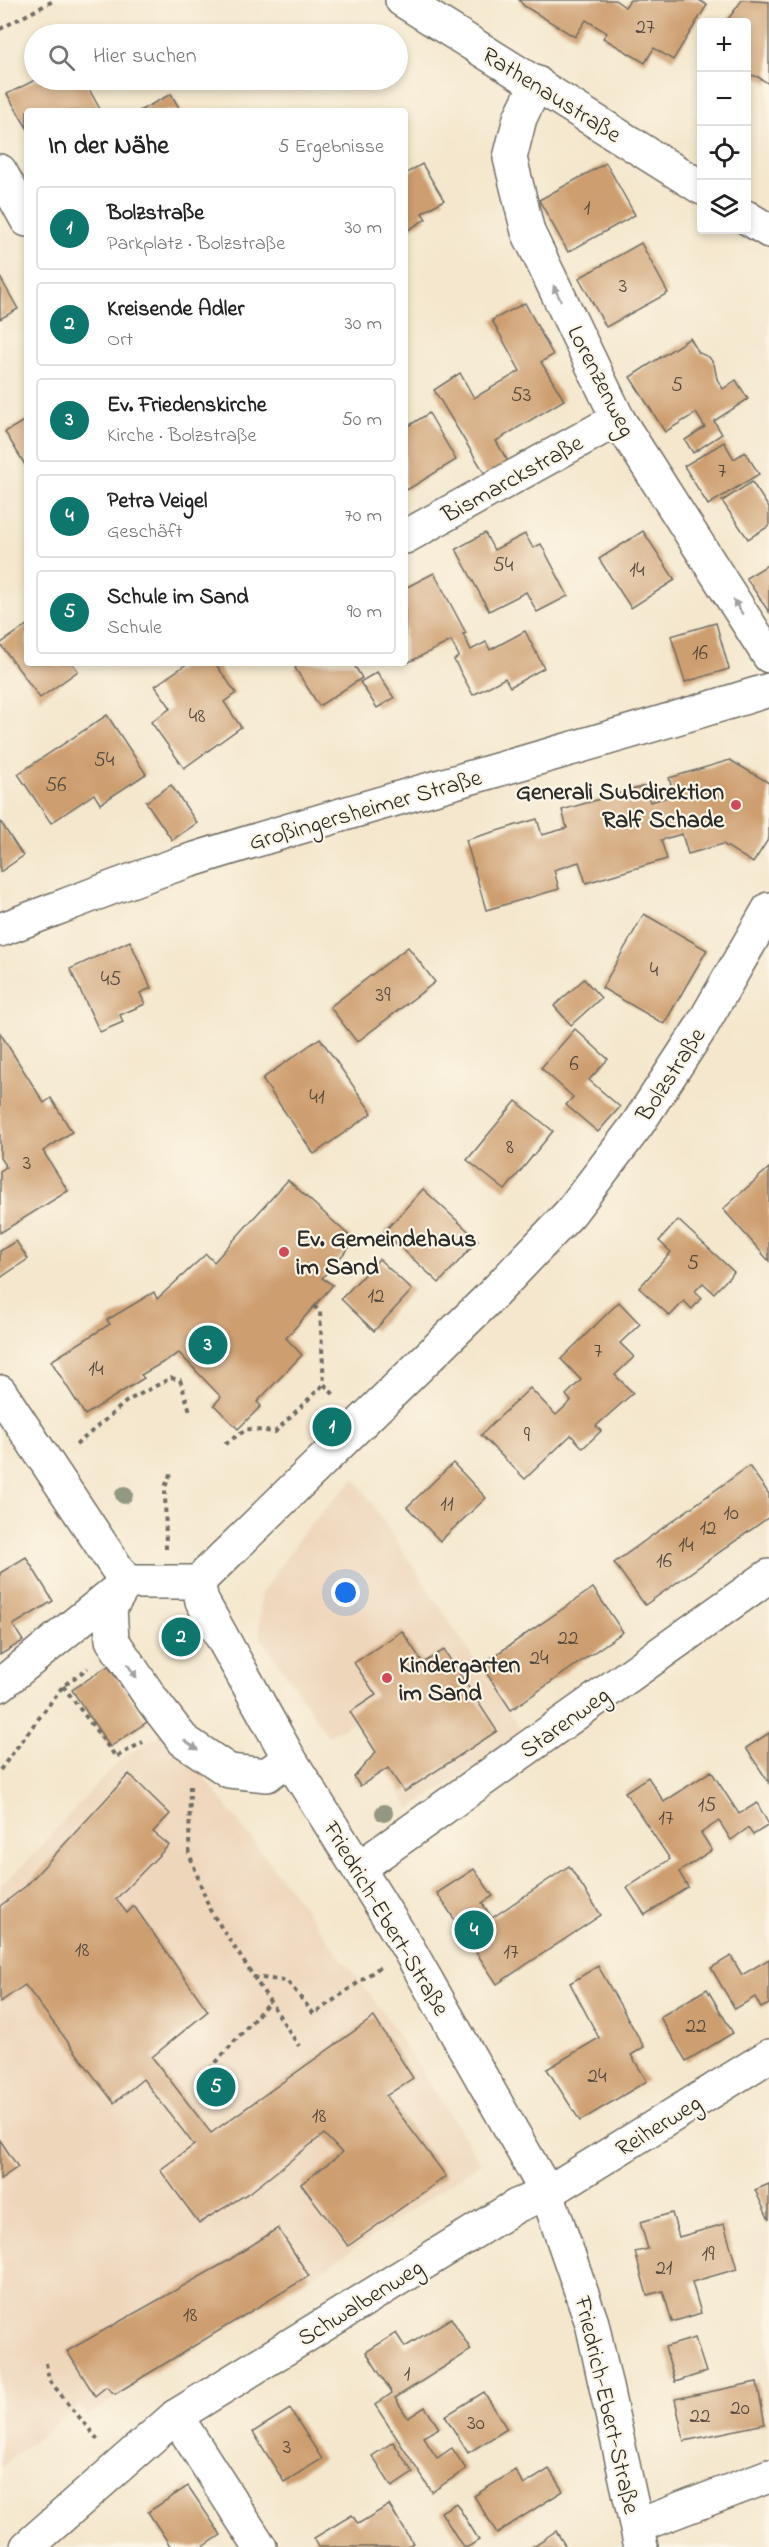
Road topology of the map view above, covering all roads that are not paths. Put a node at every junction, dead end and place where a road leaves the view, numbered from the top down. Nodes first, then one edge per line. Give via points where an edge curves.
1 (402, 0) edge
2 (537, 83) junction
3 (0, 171) edge
4 (697, 185) edge
5 (24, 215) edge
6 (751, 220) edge
7 (769, 231) edge
8 (618, 419) junction
9 (408, 535) edge
10 (769, 656) edge
11 (769, 690) edge
12 (769, 909) edge
13 (0, 930) edge
14 (0, 1392) edge
15 (769, 1576) edge
16 (126, 1582) junction
17 (182, 1582) junction
18 (0, 1684) edge
19 (289, 1758) junction
20 (359, 1868) junction
21 (769, 2056) edge
22 (547, 2193) junction
23 (176, 2416) junction
24 (769, 2476) edge
25 (639, 2537) edge
26 (27, 2547) edge
27 (260, 2547) edge

1 - 2 street, Rathenaustraße
2 - 4 street, Rathenaustraße
8 -> 2 street, Lorenzenweg via 528,232 510,158 520,118
3 - 5 street
6 - 7 street
8 - 9 street, Bismarckstraße
10 -> 8 street, Lorenzenweg
11 - 13 street, Großingersheimer Straße via 188,862
12 - 17 street, Bolzstraße via 700,1029 637,1125 570,1213 493,1294
14 - 16 street
15 - 20 street, Starenweg
16 - 17 street
16 - 18 street
16 -> 19 street via 110,1608 112,1640 183,1740 229,1771 267,1775
17 - 19 street, Friedrich-Ebert-Straße via 202,1601
19 - 20 street, Friedrich-Ebert-Straße
20 - 22 street, Friedrich-Ebert-Straße
21 - 22 street, Reiherweg
22 - 23 street, Schwalbenweg via 516,2206
22 - 25 street, Friedrich-Ebert-Straße via 592,2323
23 - 26 street, Schwalbenweg
23 - 27 street
24 - 25 street

